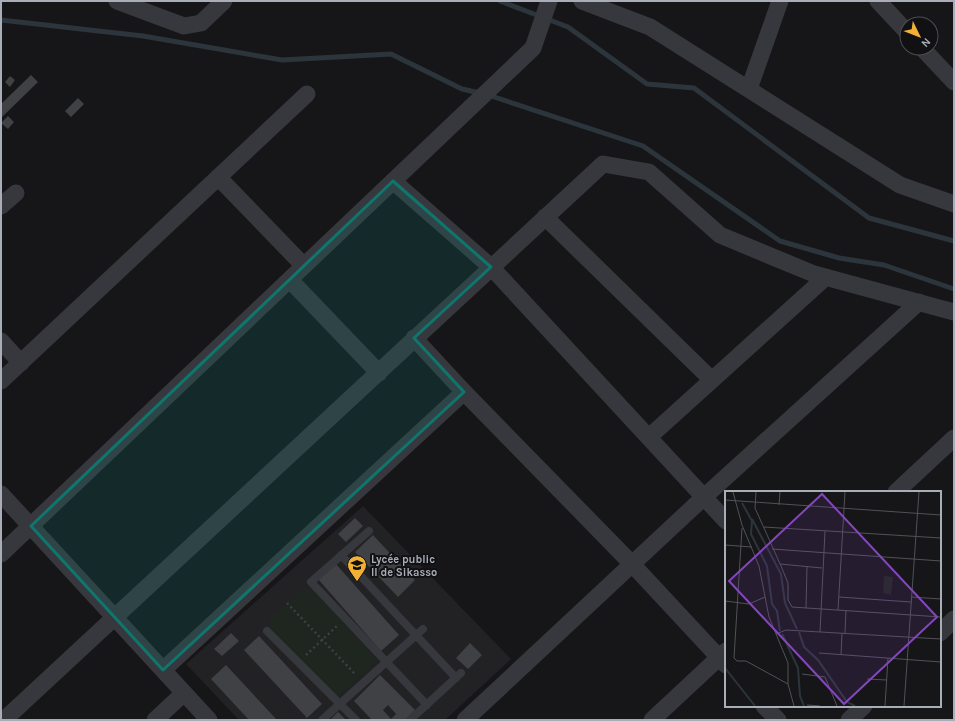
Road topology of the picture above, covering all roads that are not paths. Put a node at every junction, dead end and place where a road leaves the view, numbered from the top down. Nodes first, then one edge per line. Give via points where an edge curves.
1 (117, 1) edge
2 (224, 1) edge
3 (582, 1) edge
4 (780, 1) edge
5 (878, 1) edge
6 (548, 4) edge
7 (899, 23) edge
8 (930, 56) edge
9 (954, 82) edge
10 (749, 89) junction
11 (307, 94) dead end
12 (218, 178) junction
13 (393, 182) junction
14 (16, 193) dead end
15 (954, 204) edge
16 (1, 206) edge
17 (545, 217) junction
18 (304, 266) junction
19 (491, 267) junction
20 (826, 277) junction
21 (290, 280) junction
22 (919, 302) junction
23 (954, 312) edge
24 (414, 338) junction
25 (1, 341) edge
26 (21, 363) junction
27 (379, 373) junction
28 (712, 380) junction
29 (1, 381) edge
30 (464, 392) junction
31 (649, 437) junction
32 (954, 438) edge
33 (897, 491) edge
34 (1, 494) edge
35 (704, 497) junction
36 (725, 520) edge
37 (31, 526) junction
38 (369, 531) dead end
39 (1, 554) edge
40 (341, 555) junction
41 (632, 564) junction
42 (114, 617) junction
43 (954, 619) edge
44 (423, 629) dead end
45 (267, 631) dead end
46 (941, 632) edge
47 (416, 635) junction
48 (724, 658) edge
49 (386, 662) junction
50 (163, 670) junction
51 (184, 693) junction
52 (340, 704) junction
53 (426, 705) junction
54 (765, 707) edge
55 (863, 707) edge
56 (4, 720) edge
57 (155, 720) edge
58 (209, 720) edge
59 (322, 720) edge
60 (356, 720) edge
61 (410, 720) edge
62 (465, 720) edge
63 (652, 720) edge
64 (778, 720) edge
65 (850, 720) edge

1 - 2 street via 184,26 200,23
3 - 10 street via 650,27
4 - 10 street
5 - 7 street
6 - 13 street via 533,48
8 - 9 street
10 - 15 street via 900,185
11 - 12 street
12 - 18 street
12 - 26 street
13 - 18 street
13 - 19 street
14 - 16 street
17 - 19 street
17 - 20 street via 603,164 650,172 720,235
17 - 28 street
18 - 21 street
19 - 24 street
19 - 31 street
20 - 22 street
20 - 28 street
21 - 27 street
21 - 37 street
22 - 23 street
22 - 35 street
24 - 27 street
24 - 30 street
25 - 26 street
26 - 29 street
27 - 42 street
28 - 31 street
30 - 41 street
30 - 50 street
31 - 35 street
32 - 33 street
34 - 37 street
35 - 36 street
35 - 41 street
37 - 39 street
37 - 42 street
38 - 40 lane
40 - 47 lane
40 - 49 lane via 311,582
41 - 48 street
41 - 62 street
42 - 50 street
42 - 56 street
43 - 46 street
44 - 47 lane
45 - 52 lane
47 - 49 lane
47 - 53 lane via 459,676
48 - 63 street
49 - 52 lane
49 - 53 lane
50 - 51 street
51 - 57 street
51 - 58 street
52 - 59 lane
52 - 60 lane
53 - 61 lane
54 - 64 street
55 - 65 street

